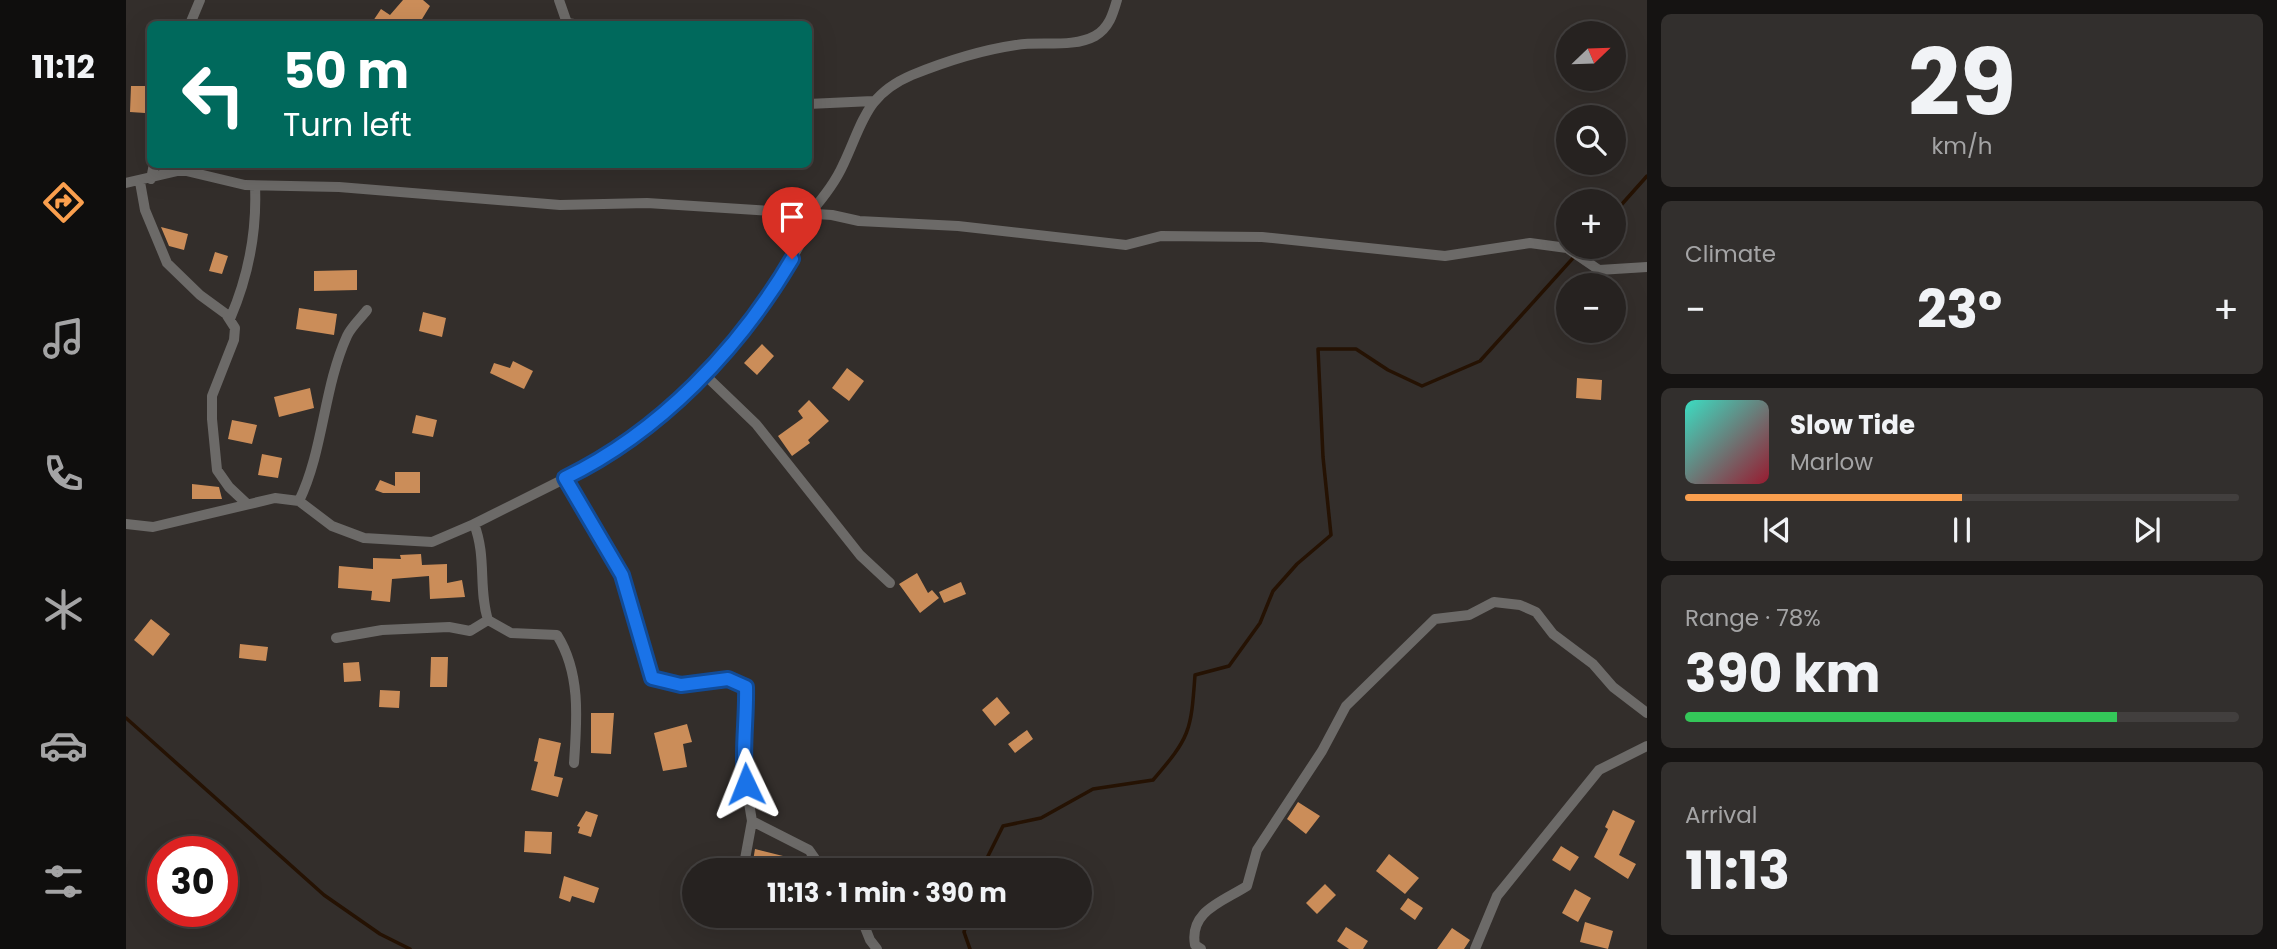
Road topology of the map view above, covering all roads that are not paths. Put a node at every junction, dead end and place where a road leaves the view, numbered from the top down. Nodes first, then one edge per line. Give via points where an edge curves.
1 (200, 0) edge
2 (559, 0) edge
3 (1117, 0) edge
4 (191, 21) edge
5 (566, 21) edge
6 (873, 101) junction
7 (812, 104) edge
8 (152, 168) edge
9 (145, 180) junction
10 (126, 183) edge
11 (255, 186) junction
12 (810, 213) junction
13 (1647, 267) edge
14 (367, 310) dead end
15 (230, 319) junction
16 (704, 374) junction
17 (565, 478) junction
18 (299, 502) junction
19 (246, 503) junction
20 (126, 524) edge
21 (474, 524) junction
22 (890, 583) dead end
23 (488, 620) junction
24 (336, 638) dead end
25 (1647, 713) edge
26 (1647, 746) edge
27 (574, 764) dead end
28 (752, 821) junction
29 (745, 858) edge
30 (815, 858) edge
31 (865, 928) edge
32 (877, 949) edge
33 (1201, 949) edge
34 (1475, 949) edge

1 - 4 street
2 - 5 street
3 - 6 street via 1109,22 1094,37 1015,45 975,55 911,75
6 - 7 street
6 - 12 street via 828,192
8 - 9 street
9 - 10 street
9 - 11 street via 182,170
9 - 15 street via 145,210 167,262
11 - 12 street via 339,187 560,205 647,203
11 - 15 street via 256,217 244,286
12 - 13 street via 1126,245 1161,236 1262,237 1445,256 1530,243 1567,248 1599,270
12 - 16 street via 803,239 767,302
14 - 18 street via 348,334 327,393 310,477
15 - 19 street via 234,340 212,396 214,449 217,470
16 - 17 street via 610,456
16 - 22 street via 756,424 860,555
17 - 21 street
17 - 28 street via 622,575 652,678 681,685 728,679 746,687 748,729 743,767
18 - 19 street via 275,498
18 - 21 street via 332,526 365,538 432,542
19 - 20 street via 153,527
21 - 23 street via 481,542 481,596
23 - 24 street via 470,631 449,627 382,630
23 - 27 street via 511,634 557,635 566,648 576,688
25 - 33 street via 1553,634 1536,612 1494,602 1469,615 1435,619 1346,706 1257,850 1247,886 1199,917 1193,933 1195,946
26 - 34 street via 1599,770 1497,897
28 - 29 street
28 - 30 street via 809,850
31 - 32 street

